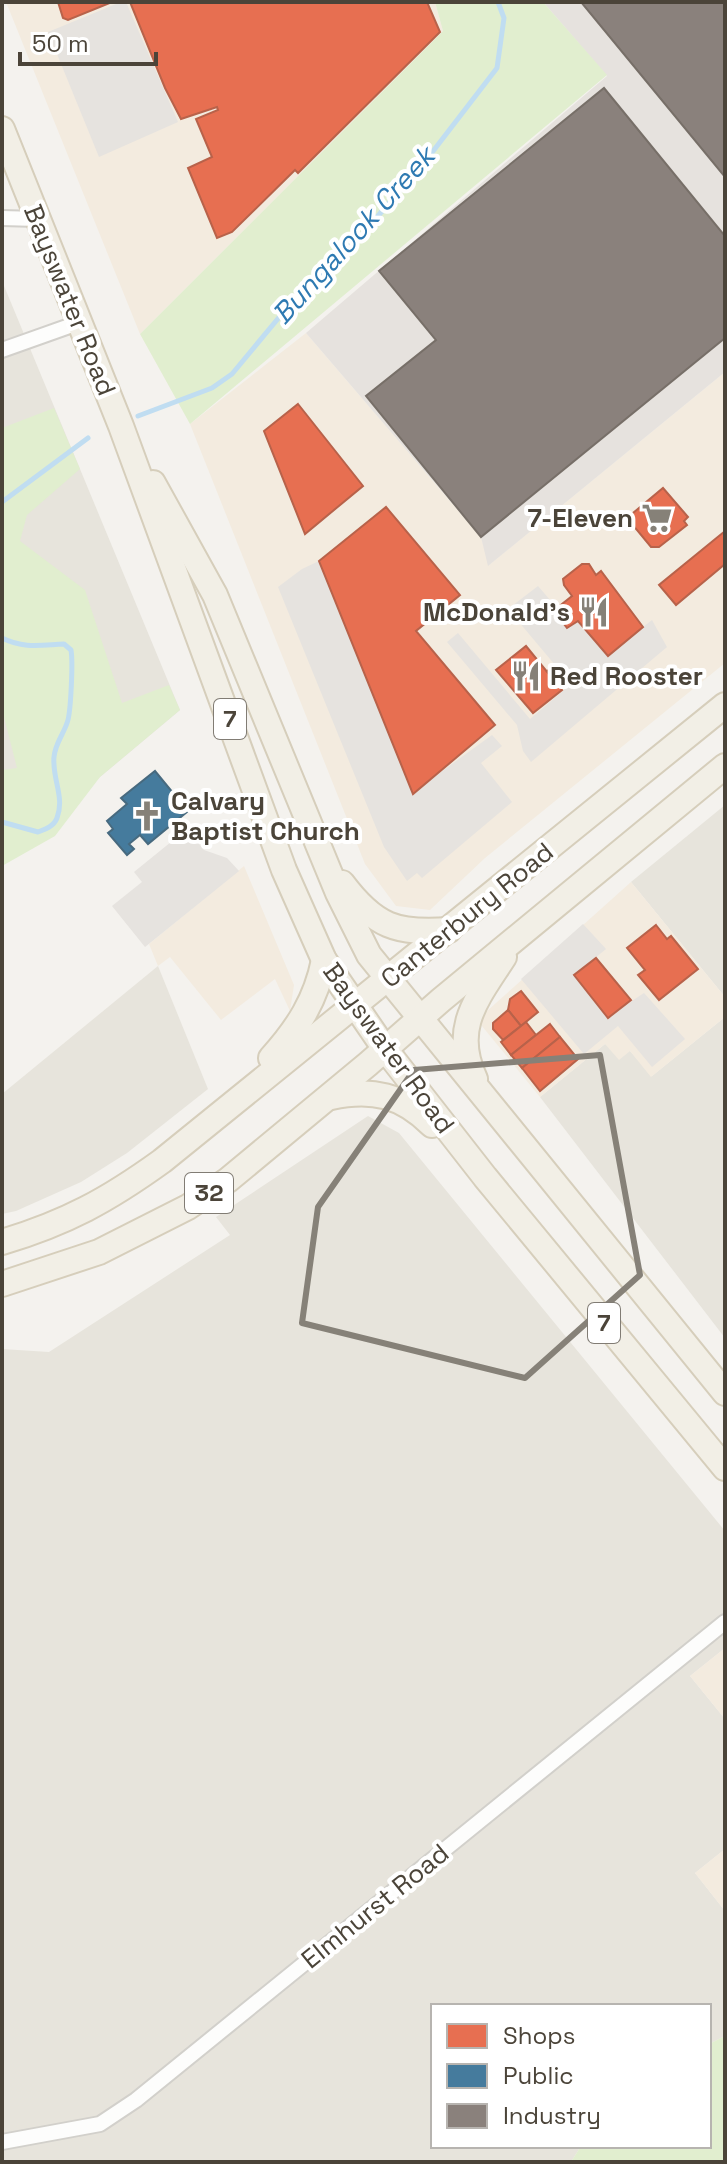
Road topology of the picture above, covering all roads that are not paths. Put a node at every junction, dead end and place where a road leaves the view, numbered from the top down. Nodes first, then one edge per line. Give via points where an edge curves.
1 (2, 129) edge
2 (2, 218) edge
3 (37, 219) junction
4 (78, 323) junction
5 (2, 350) edge
6 (121, 426) junction
7 (211, 585) junction
8 (180, 592) junction
9 (725, 705) edge
10 (725, 766) edge
11 (322, 856) junction
12 (449, 930) junction
13 (517, 938) junction
14 (324, 960) junction
15 (387, 978) junction
16 (353, 1006) junction
17 (418, 1019) junction
18 (385, 1049) junction
19 (481, 1094) junction
20 (328, 1098) junction
21 (224, 1111) junction
22 (485, 1177) junction
23 (2, 1242) edge
24 (2, 1284) edge
25 (725, 1393) edge
26 (725, 1468) edge
27 (725, 1622) edge
28 (2, 2142) edge

1 - 3 main road, Bayswater Road / 7
2 - 3 street
3 - 4 main road, Bayswater Road / 7
4 - 5 street
4 - 6 main road, Bayswater Road / 7
6 - 7 main road, Bayswater Road / 7
6 - 8 main road, Bayswater Road / 7
7 - 8 main road
7 - 11 main road, Bayswater Road / 7
8 - 14 main road, Bayswater Road / 7 via 284,870
9 - 12 main road, Canterbury Road / 32
10 - 13 main road, Canterbury Road / 32
11 - 12 main road via 347,889 384,922 417,933
11 - 15 main road, Bayswater Road / 7 via 369,955
12 - 15 main road, Canterbury Road / 32
13 - 17 main road, Canterbury Road / 32
13 - 19 main road via 482,991 465,1029 470,1070
14 - 16 main road, Bayswater Road / 7
14 - 21 main road via 303,1019
15 - 16 main road, Canterbury Road / 32
15 - 17 main road, Bayswater Road / 7
16 - 18 main road, Bayswater Road / 7
16 - 21 main road, Canterbury Road / 32
17 - 18 main road, Canterbury Road / 32
17 - 19 main road, Bayswater Road / 7
18 - 20 main road, Canterbury Road / 32
18 - 22 main road, Bayswater Road / 7
19 - 25 main road, Bayswater Road / 7
20 - 22 main road via 368,1092 397,1099 419,1112
20 - 24 main road, Canterbury Road / 32 via 188,1207 99,1252
21 - 23 main road, Canterbury Road / 32 via 94,1207
22 - 26 main road, Bayswater Road / 7
27 - 28 street, Elmhurst Road via 136,2100 100,2124

